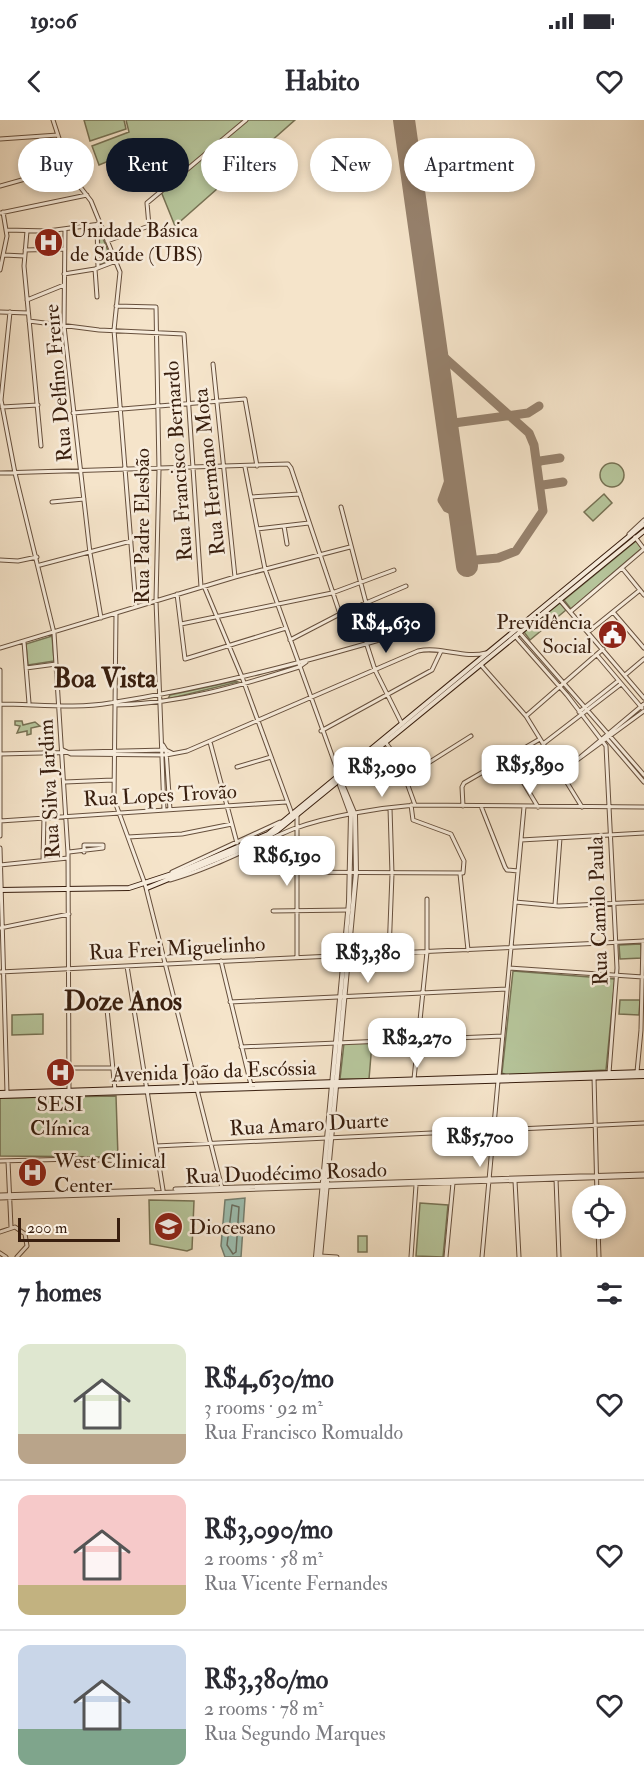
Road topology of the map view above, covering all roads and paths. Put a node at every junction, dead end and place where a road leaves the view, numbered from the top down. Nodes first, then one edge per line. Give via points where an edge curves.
1 (52, 120) edge
2 (246, 120) edge
3 (58, 135) junction
4 (59, 138) edge
5 (0, 139) edge
6 (18, 181) edge
7 (0, 186) edge
8 (85, 192) edge
9 (87, 195) junction
10 (2, 212) edge
11 (99, 224) junction
12 (65, 229) junction
13 (6, 230) junction
14 (27, 231) junction
15 (108, 241) junction
16 (64, 249) junction
17 (25, 250) junction
18 (4, 255) junction
19 (24, 256) junction
20 (116, 261) junction
21 (97, 268) junction
22 (0, 270) edge
23 (64, 274) junction
24 (64, 285) junction
25 (97, 297) dead end
26 (27, 300) junction
27 (116, 306) junction
28 (0, 312) edge
29 (10, 312) junction
30 (28, 313) junction
31 (29, 321) junction
32 (63, 326) junction
33 (114, 330) junction
34 (156, 331) junction
35 (213, 364) dead end
36 (218, 402) junction
37 (189, 403) junction
38 (38, 405) junction
39 (157, 405) junction
40 (2, 407) junction
41 (121, 408) junction
42 (73, 413) junction
43 (42, 446) dead end
44 (257, 466) junction
45 (244, 467) junction
46 (224, 468) junction
47 (192, 469) junction
48 (126, 470) junction
49 (159, 470) junction
50 (81, 471) junction
51 (0, 473) edge
52 (15, 473) junction
53 (300, 494) junction
54 (250, 497) junction
55 (84, 499) junction
56 (52, 502) dead end
57 (340, 507) dead end
58 (309, 523) junction
59 (284, 526) junction
60 (644, 526) edge
61 (257, 529) junction
62 (629, 534) junction
63 (635, 537) junction
64 (131, 541) junction
65 (287, 544) dead end
66 (351, 547) junction
67 (644, 549) edge
68 (90, 553) junction
69 (319, 555) junction
70 (37, 557) junction
71 (0, 560) edge
72 (39, 565) junction
73 (622, 568) junction
74 (265, 569) junction
75 (394, 570) dead end
76 (585, 571) junction
77 (235, 577) junction
78 (584, 578) junction
79 (361, 582) junction
80 (406, 586) dead end
81 (203, 587) junction
82 (640, 590) junction
83 (332, 593) junction
84 (177, 594) junction
85 (644, 595) edge
86 (559, 598) junction
87 (156, 601) junction
88 (366, 603) junction
89 (277, 604) junction
90 (136, 608) junction
91 (355, 608) junction
92 (570, 612) junction
93 (613, 612) junction
94 (116, 614) junction
95 (340, 614) junction
96 (102, 618) junction
97 (217, 618) junction
98 (181, 624) junction
99 (286, 628) junction
100 (413, 630) dead end
101 (588, 632) junction
102 (54, 633) junction
103 (517, 634) junction
104 (290, 640) junction
105 (24, 642) junction
106 (367, 644) junction
107 (228, 646) junction
108 (0, 648) edge
109 (644, 648) edge
110 (603, 649) junction
111 (441, 651) junction
112 (488, 652) junction
113 (469, 655) junction
114 (597, 655) junction
115 (644, 659) edge
116 (474, 663) junction
117 (56, 664) junction
118 (298, 665) junction
119 (480, 665) junction
120 (26, 668) junction
121 (0, 670) edge
122 (375, 670) junction
123 (625, 675) junction
124 (242, 677) junction
125 (619, 682) junction
126 (244, 684) junction
127 (561, 685) junction
128 (444, 689) junction
129 (160, 694) junction
130 (387, 697) junction
131 (644, 698) edge
132 (310, 699) junction
133 (437, 702) junction
134 (114, 703) junction
135 (0, 704) edge
136 (29, 704) junction
137 (60, 704) junction
138 (161, 704) junction
139 (586, 708) junction
140 (643, 708) edge
141 (418, 710) junction
142 (581, 713) junction
143 (526, 716) junction
144 (417, 718) junction
145 (258, 721) junction
146 (402, 724) junction
147 (321, 732) junction
148 (471, 736) dead end
149 (606, 738) junction
150 (540, 739) junction
151 (385, 740) junction
152 (210, 742) junction
153 (543, 744) junction
154 (163, 745) junction
155 (63, 750) junction
156 (114, 750) junction
157 (161, 753) junction
158 (166, 753) junction
159 (1, 754) edge
160 (114, 755) junction
161 (271, 757) junction
162 (508, 757) junction
163 (237, 767) dead end
164 (644, 775) edge
165 (406, 777) junction
166 (339, 779) junction
167 (112, 780) junction
168 (65, 782) junction
169 (644, 782) edge
170 (286, 802) junction
171 (413, 805) junction
172 (228, 806) junction
173 (463, 806) junction
174 (481, 806) junction
175 (524, 807) junction
176 (538, 807) junction
177 (582, 807) junction
178 (609, 807) junction
179 (644, 807) edge
180 (390, 808) junction
181 (164, 810) junction
182 (170, 810) junction
183 (118, 813) junction
184 (67, 815) junction
185 (295, 815) junction
186 (353, 815) junction
187 (44, 817) junction
188 (1, 821) edge
189 (232, 824) junction
190 (299, 828) junction
191 (277, 831) junction
192 (644, 833) edge
193 (282, 834) junction
194 (268, 835) junction
195 (611, 835) junction
196 (0, 836) edge
197 (128, 837) junction
198 (560, 838) junction
199 (521, 840) junction
200 (237, 843) junction
201 (0, 848) edge
202 (68, 852) junction
203 (84, 852) junction
204 (68, 858) junction
205 (44, 861) junction
206 (0, 865) edge
207 (518, 871) junction
208 (258, 872) dead end
209 (297, 873) junction
210 (353, 873) junction
211 (392, 874) junction
212 (460, 874) junction
213 (161, 880) junction
214 (146, 886) junction
215 (69, 888) junction
216 (1, 890) edge
217 (427, 899) dead end
218 (515, 902) junction
219 (644, 902) edge
220 (352, 903) junction
221 (615, 903) junction
222 (555, 905) junction
223 (298, 910) junction
224 (349, 910) junction
225 (273, 911) dead end
226 (69, 914) junction
227 (1, 928) edge
228 (644, 941) edge
229 (615, 942) junction
230 (511, 947) junction
231 (468, 950) junction
232 (427, 952) junction
233 (389, 953) junction
234 (347, 955) junction
235 (297, 957) junction
236 (221, 961) junction
237 (166, 965) junction
238 (127, 966) junction
239 (70, 968) junction
240 (509, 968) junction
241 (2, 972) edge
242 (617, 975) junction
243 (643, 977) edge
244 (507, 989) junction
245 (423, 993) junction
246 (343, 995) junction
247 (643, 999) edge
248 (230, 1002) junction
249 (2, 1004) edge
250 (107, 1009) dead end
251 (0, 1030) edge
252 (5, 1030) junction
253 (503, 1036) junction
254 (418, 1038) junction
255 (339, 1041) junction
256 (241, 1047) junction
257 (70, 1068) junction
258 (113, 1068) junction
259 (637, 1072) junction
260 (609, 1073) junction
261 (644, 1074) edge
262 (594, 1077) junction
263 (498, 1079) junction
264 (414, 1080) junction
265 (335, 1085) junction
266 (251, 1086) junction
267 (198, 1089) junction
268 (115, 1090) junction
269 (147, 1090) junction
270 (69, 1091) junction
271 (7, 1093) junction
272 (0, 1095) edge
273 (644, 1123) edge
274 (595, 1125) junction
275 (494, 1129) junction
276 (330, 1139) junction
277 (213, 1144) junction
278 (156, 1146) junction
279 (0, 1161) edge
280 (8, 1161) junction
281 (158, 1162) junction
282 (644, 1175) edge
283 (597, 1176) junction
284 (556, 1179) junction
285 (489, 1180) junction
286 (515, 1181) junction
287 (453, 1183) junction
288 (325, 1185) junction
289 (416, 1185) junction
290 (597, 1185) edge
291 (223, 1189) junction
292 (163, 1190) junction
293 (0, 1197) edge
294 (10, 1197) junction
295 (11, 1227) junction
296 (0, 1232) edge
297 (598, 1239) edge
298 (0, 1253) edge
299 (6, 1257) edge
300 (17, 1257) edge
301 (318, 1257) edge
302 (337, 1257) edge
303 (411, 1257) edge
304 (446, 1257) edge
305 (482, 1257) edge
306 (519, 1257) edge
307 (559, 1257) edge
308 (599, 1257) edge

1 - 3 street
2 - 15 street via 147,203 149,226
3 - 4 street
3 - 5 street
6 - 7 street
8 - 9 street
9 - 10 street
9 - 11 street
10 - 13 street
11 - 12 street
11 - 15 street
11 - 21 street
12 - 14 street
12 - 16 street, Rua Delfino Freire
13 - 14 street
13 - 18 street
14 - 17 street
15 - 20 street
16 - 17 street
16 - 23 street, Rua Delfino Freire
17 - 19 street
18 - 19 street
18 - 22 street
19 - 26 street
20 - 21 street
20 - 27 street via 120,274
21 - 23 street
21 - 25 street
23 - 24 street, Rua Delfino Freire
24 - 26 street
24 - 32 street, Rua Delfino Freire
26 - 30 street
27 - 33 street
27 - 34 street, Rua Padre Elesbão via 156,307
28 - 29 street
29 - 30 street
29 - 40 street, Rua Silva Jardim
30 - 31 street
31 - 32 street
31 - 38 street
32 - 33 street
32 - 42 street, Rua Delfino Freire
33 - 34 street
33 - 41 street
34 - 37 street, Rua Francisco Bernardo via 184,334
34 - 39 street, Rua Padre Elesbão
35 - 36 street, Rua Hermano Mota
36 - 37 street
36 - 44 street via 245,399
36 - 46 street, Rua Hermano Mota
37 - 39 street
37 - 47 street, Rua Francisco Bernardo
38 - 40 street
38 - 43 street
39 - 41 street
39 - 49 street, Rua Padre Elesbão
40 - 52 street, Rua Silva Jardim
41 - 42 street
41 - 48 street
42 - 50 street, Rua Delfino Freire
44 - 45 street
44 - 53 street via 288,464
45 - 46 street
45 - 54 street
46 - 47 street
46 - 77 street, Rua Hermano Mota
47 - 49 street
47 - 81 street, Rua Francisco Bernardo
48 - 49 street
48 - 50 street
48 - 64 street
49 - 87 street, Rua Padre Elesbão
50 - 52 street
50 - 55 street, Rua Delfino Freire
51 - 52 street
52 - 70 street, Rua Silva Jardim
53 - 54 street
53 - 58 street
54 - 61 street
55 - 56 street
55 - 68 street, Rua Delfino Freire
57 - 66 street
58 - 59 street
58 - 69 street
59 - 61 street
59 - 65 street
60 - 62 street
60 - 62 main road
60 - 63 main road
61 - 74 street
62 - 76 main road
63 - 67 street
63 - 78 main road
64 - 68 street
64 - 90 street
66 - 69 street
66 - 79 street
67 - 73 street
68 - 72 street
68 - 96 street, Rua Delfino Freire
69 - 74 street
69 - 83 street
70 - 71 street
70 - 72 street, Rua Silva Jardim
72 - 102 street, Rua Silva Jardim
73 - 82 street
73 - 92 street
74 - 77 street
74 - 89 street
75 - 79 street
76 - 78 main road via 591,569
76 - 112 main road
77 - 81 street
78 - 86 main road
79 - 83 street
79 - 88 street
80 - 88 street
81 - 84 street
81 - 97 street, Rua Francisco Bernardo
82 - 85 street
82 - 93 street
83 - 89 street
83 - 95 street
84 - 87 street
84 - 98 street
86 - 92 street
86 - 103 main road
87 - 90 street
87 - 129 street, Rua Padre Elesbão
88 - 91 street
89 - 97 street
89 - 99 street
90 - 94 street
91 - 95 street
91 - 106 street
92 - 101 street
93 - 101 street
93 - 109 street
94 - 96 street
94 - 134 street
95 - 104 street
96 - 102 street
97 - 98 street
97 - 107 street, Rua Francisco Bernardo
98 - 107 street via 185,659
99 - 104 street
99 - 107 street
100 - 106 street
101 - 110 street
102 - 105 street
102 - 117 street, Rua Silva Jardim
103 - 119 main road
103 - 127 street
104 - 118 street
105 - 108 street
105 - 120 street
106 - 118 street
106 - 122 street
107 - 124 street, Rua Francisco Bernardo
110 - 114 street
110 - 123 street
111 - 113 street
111 - 122 street via 418,651
111 - 130 street via 432,670
112 - 113 street
112 - 116 main road
113 - 116 street
114 - 125 street
114 - 127 street
115 - 123 street
116 - 128 main road
117 - 120 street
117 - 137 street, Rua Silva Jardim
118 - 124 street
118 - 126 street
118 - 132 street
119 - 133 main road
119 - 143 street
120 - 136 street
121 - 135 street
122 - 130 street
122 - 132 street
123 - 131 street
124 - 126 street, Rua Francisco Bernardo
124 - 129 street
125 - 139 street
125 - 140 street
126 - 138 street
126 - 145 street, Rua Francisco Bernardo
127 - 139 street
127 - 142 street
127 - 143 street
128 - 133 main road via 431,703
128 - 141 main road
129 - 134 street
129 - 138 street, Rua Padre Elesbão
130 - 146 street
130 - 147 street
132 - 145 street
132 - 147 street
133 - 144 main road
134 - 137 street
134 - 138 street
134 - 156 street
135 - 136 street
135 - 159 street
136 - 137 street
137 - 155 street, Rua Silva Jardim
138 - 154 street, Rua Padre Elesbão
139 - 142 street
139 - 149 street
140 - 149 street
141 - 144 main road via 425,709
141 - 146 main road
142 - 149 street
142 - 153 street
143 - 150 street
144 - 151 main road
145 - 152 street
145 - 161 street, Rua Francisco Bernardo
146 - 151 main road
147 - 166 street
148 - 165 street
149 - 149 street via 577,760
149 - 164 street
149 - 169 street
149 - 178 street, Rua Camilo Paula
150 - 153 street
150 - 162 street
151 - 165 street
151 - 166 main road
151 - 166 main road
152 - 158 street
152 - 172 street
153 - 177 street
154 - 157 street, Rua Padre Elesbão
154 - 158 street, Rua Padre Elesbão
155 - 156 street
155 - 159 street
155 - 160 street via 71,754
155 - 168 street, Rua Silva Jardim
156 - 157 street
156 - 160 street
157 - 158 street
157 - 160 street
157 - 181 street, Rua Padre Elesbão
158 - 182 street, Rua Padre Elesbão
159 - 188 street
160 - 167 street
161 - 163 street
161 - 170 street, Rua Francisco Bernardo
162 - 173 street via 464,783
162 - 176 street
165 - 171 street
166 - 185 main road
166 - 186 main road
167 - 168 street
167 - 183 street
168 - 184 street, Rua Silva Jardim
170 - 172 street, Rua Lopes Trovão
170 - 185 street, Rua Francisco Bernardo
171 - 173 street
171 - 180 street
171 - 212 street via 413,820 451,834 464,861 465,871
172 - 182 street, Rua Lopes Trovão
172 - 189 street
173 - 174 street
174 - 175 street
174 - 207 street via 505,867
175 - 176 street
175 - 199 street
176 - 177 street
177 - 178 street
178 - 179 street
178 - 195 street, Rua Camilo Paula
180 - 186 street
180 - 211 street
181 - 182 street, Rua Lopes Trovão
181 - 183 street, Rua Lopes Trovão
183 - 184 street, Rua Lopes Trovão
183 - 197 street
184 - 187 street, Rua Lopes Trovão
184 - 202 street, Rua Silva Jardim
185 - 190 street, Rua Francisco Bernardo
185 - 191 main road
185 - 194 main road
185 - 200 street
186 - 190 street
186 - 210 main road
187 - 188 street, Rua Lopes Trovão
187 - 205 street
188 - 196 street
189 - 197 street via 182,834
189 - 200 street
190 - 193 street
190 - 209 street, Rua Francisco Bernardo
191 - 193 street
191 - 194 main road
192 - 195 street
193 - 213 street via 193,874
194 - 213 main road
195 - 198 street
195 - 221 street, Rua Camilo Paula
197 - 214 street
198 - 199 street
198 - 222 street
199 - 207 street
200 - 213 street
201 - 206 street
202 - 203 street
202 - 204 street, Rua Silva Jardim
203 - 203 street via 84,845 103,845 103,848
204 - 205 street
204 - 215 street, Rua Silva Jardim
205 - 206 street
206 - 216 street
207 - 218 street
208 - 209 street
209 - 210 street
209 - 223 street, Rua Francisco Bernardo
210 - 211 street
210 - 220 main road
211 - 212 street
211 - 233 street
212 - 231 street
213 - 214 main road
214 - 215 main road
214 - 237 street
215 - 216 main road
215 - 226 street, Rua Silva Jardim
216 - 227 street
217 - 232 street
218 - 222 street
218 - 230 street
219 - 221 street
220 - 224 main road
220 - 234 main road
221 - 222 street
221 - 229 street, Rua Camilo Paula
223 - 224 street
223 - 225 street
223 - 235 street, Rua Francisco Bernardo
224 - 234 main road
226 - 227 street
226 - 239 street, Rua Silva Jardim
227 - 241 street
228 - 229 street, Rua Frei Miguelinho
228 - 243 street
229 - 230 street, Rua Frei Miguelinho
229 - 242 street, Rua Camilo Paula
230 - 231 street, Rua Frei Miguelinho
230 - 240 street
231 - 232 street, Rua Frei Miguelinho
232 - 233 street, Rua Frei Miguelinho
232 - 245 street
233 - 234 street, Rua Frei Miguelinho
234 - 235 street, Rua Frei Miguelinho
234 - 246 main road
235 - 236 street, Rua Frei Miguelinho
236 - 237 street, Rua Frei Miguelinho
236 - 248 street
237 - 238 street, Rua Frei Miguelinho
237 - 267 street
238 - 239 street, Rua Frei Miguelinho
238 - 269 street
239 - 241 street, Rua Frei Miguelinho
239 - 257 street, Rua Silva Jardim
240 - 242 street
240 - 244 street
241 - 249 street
242 - 243 street
242 - 260 street, Rua Camilo Paula
243 - 247 street
244 - 245 street
244 - 253 street
245 - 246 street
245 - 254 street
246 - 248 street
246 - 255 main road
247 - 259 street
248 - 256 street
249 - 252 street
250 - 258 street
251 - 252 street
252 - 271 street
253 - 254 street
253 - 263 street
254 - 255 street
254 - 264 street
255 - 256 street
255 - 265 main road
256 - 266 street
257 - 258 street
257 - 270 street, Rua Silva Jardim
258 - 268 street
259 - 260 main road, Avenida João da Escóssia
259 - 261 main road, Avenida João da Escóssia
260 - 263 main road, Avenida João da Escóssia
261 - 262 main road, Avenida João da Escóssia
262 - 263 main road, Avenida João da Escóssia
262 - 274 street
263 - 264 main road, Avenida João da Escóssia
263 - 265 main road, Avenida João da Escóssia
263 - 275 street
264 - 265 main road, Avenida João da Escóssia
265 - 266 main road, Avenida João da Escóssia
265 - 267 main road, Avenida João da Escóssia
265 - 276 main road
266 - 267 main road, Avenida João da Escóssia
267 - 269 main road, Avenida João da Escóssia
267 - 277 street
268 - 269 main road, Avenida João da Escóssia
268 - 270 main road, Avenida João da Escóssia
269 - 272 main road, Avenida João da Escóssia
269 - 278 street
270 - 271 main road, Avenida João da Escóssia
271 - 272 main road, Avenida João da Escóssia
273 - 274 street, Rua Amaro Duarte
274 - 275 street, Rua Amaro Duarte
274 - 283 street
275 - 276 street, Rua Amaro Duarte
275 - 285 street
276 - 277 street, Rua Amaro Duarte
276 - 288 main road
277 - 278 street, Rua Amaro Duarte
277 - 291 street
278 - 281 street
279 - 280 street
280 - 281 street
280 - 294 street
281 - 292 street
282 - 283 street, Rua Duodécimo Rosado
283 - 284 street, Rua Duodécimo Rosado
283 - 285 street, Rua Duodécimo Rosado
283 - 290 street
284 - 286 street, Rua Duodécimo Rosado
284 - 307 street
285 - 286 street, Rua Duodécimo Rosado
285 - 287 street, Rua Duodécimo Rosado
285 - 288 street, Rua Duodécimo Rosado
285 - 305 street
286 - 306 street
287 - 289 street, Rua Duodécimo Rosado
287 - 304 street
288 - 289 street, Rua Duodécimo Rosado
288 - 291 street, Rua Duodécimo Rosado
288 - 301 main road
289 - 303 street
291 - 292 street, Rua Duodécimo Rosado
291 - 294 street, Rua Duodécimo Rosado
292 - 294 street, Rua Duodécimo Rosado
293 - 294 street, Rua Duodécimo Rosado
294 - 295 street
295 - 296 street
295 - 300 street via 23,1231 27,1240 24,1252
297 - 308 street
298 - 299 street
301 - 302 street

